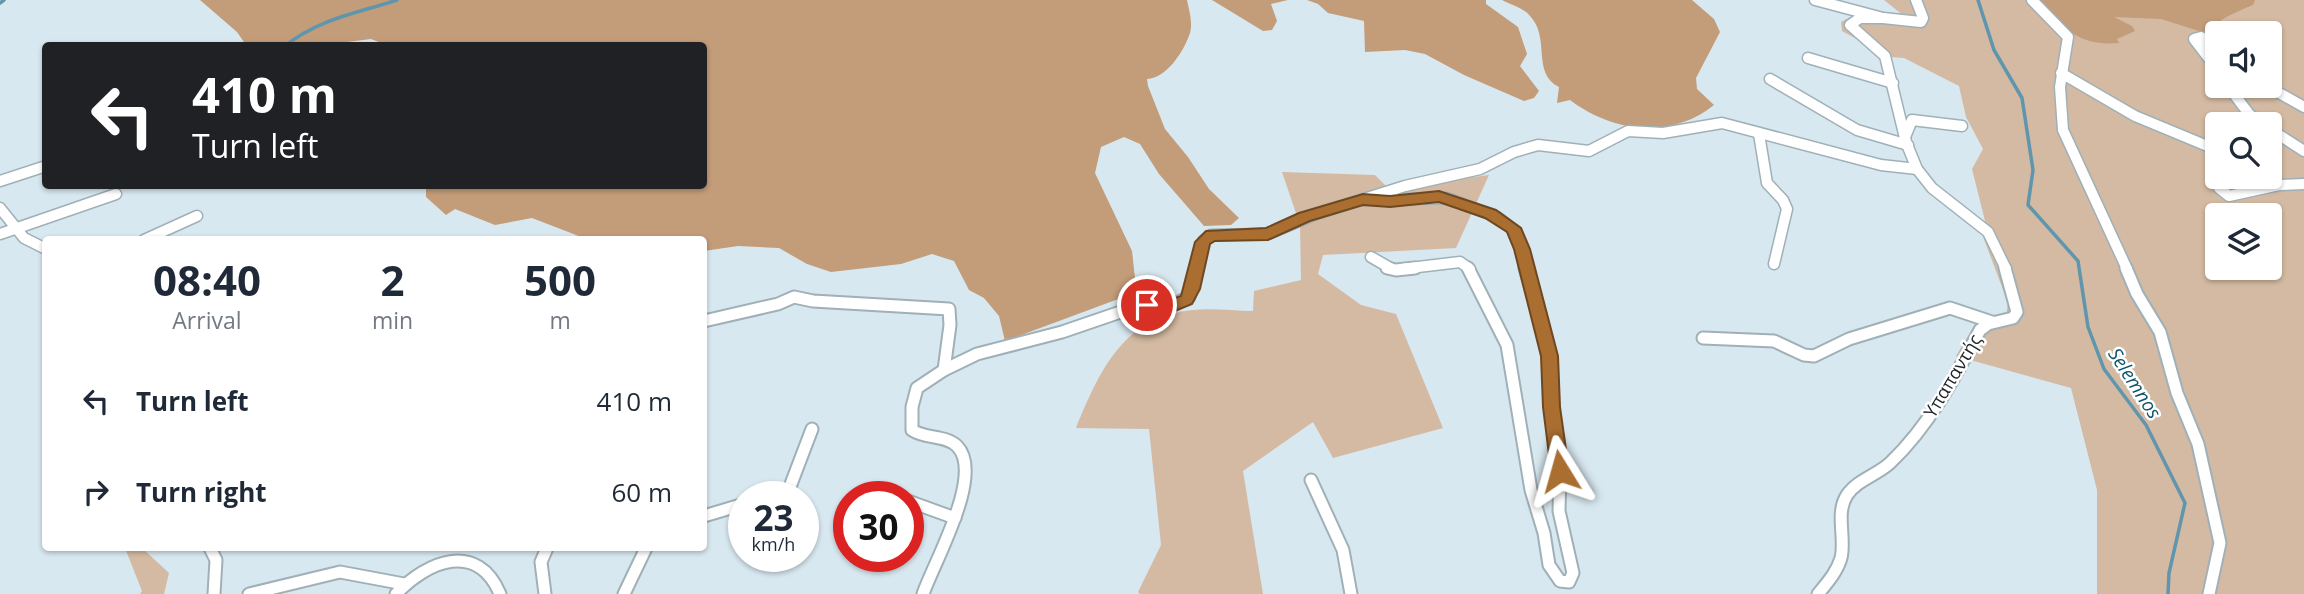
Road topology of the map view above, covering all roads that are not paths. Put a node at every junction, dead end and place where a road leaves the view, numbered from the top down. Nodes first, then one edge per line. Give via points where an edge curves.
1 (1815, 0) edge
2 (1916, 0) edge
3 (2032, 0) edge
4 (1883, 18) junction
5 (2205, 39) edge
6 (2205, 53) edge
7 (1808, 58) dead end
8 (2062, 73) junction
9 (1770, 79) dead end
10 (1893, 83) junction
11 (2282, 95) edge
12 (2304, 107) edge
13 (1962, 126) dead end
14 (1759, 134) junction
15 (2282, 137) edge
16 (1906, 141) junction
17 (2205, 145) edge
18 (2304, 151) edge
19 (42, 167) edge
20 (1917, 169) junction
21 (0, 181) edge
22 (2282, 184) edge
23 (2304, 184) edge
24 (2220, 189) edge
25 (2259, 189) edge
26 (117, 194) dead end
27 (1363, 200) junction
28 (0, 208) edge
29 (197, 216) dead end
30 (13, 229) junction
31 (0, 234) edge
32 (153, 236) edge
33 (42, 248) edge
34 (1371, 257) dead end
35 (1773, 264) dead end
36 (707, 320) edge
37 (1992, 322) junction
38 (1703, 338) dead end
39 (944, 370) junction
40 (812, 429) dead end
41 (1311, 480) dead end
42 (792, 481) edge
43 (924, 506) edge
44 (728, 509) edge
45 (707, 515) edge
46 (955, 518) junction
47 (212, 551) edge
48 (546, 551) edge
49 (645, 551) edge
50 (400, 589) edge
51 (214, 594) edge
52 (249, 594) edge
53 (500, 594) edge
54 (545, 594) edge
55 (624, 594) edge
56 (923, 594) edge
57 (1351, 594) edge
58 (1818, 594) edge
59 (2209, 594) edge

1 - 4 street
2 - 4 street via 1921,22
3 - 8 street via 2068,37
4 - 10 street, Υπαπαντής via 1860,18 1850,25 1882,51
5 - 6 street via 2194,39
7 - 10 street
8 - 17 street via 2135,116
8 - 59 street via 2060,107 2068,147 2105,218 2137,295 2160,332 2176,393 2197,444 2220,543
9 - 16 street via 1857,130
10 - 16 street, Υπαπαντής
11 - 12 street
13 - 16 street via 1912,120
14 - 20 street via 1881,165
14 - 27 street via 1714,124 1663,133 1628,131 1589,150 1538,145 1480,169
14 - 35 street via 1767,183 1787,209
15 - 18 street
16 - 20 street, Υπαπαντής
19 - 21 street
20 - 37 street, Υπαπαντής via 1931,187 1981,225 1993,240 2017,312 2013,318
22 - 23 street
24 - 25 street via 2229,195
26 - 30 street
27 - 34 street via 1447,198 1497,217 1516,231 1550,356 1559,510 1573,573 1569,582 1555,577 1549,565 1531,490 1507,345 1469,268 1460,262 1396,270
27 - 39 street via 1305,217 1268,234 1209,236 1200,250 1189,297 1180,303 1165,309 1138,306 977,354
28 - 30 street
29 - 32 street
30 - 31 street
30 - 33 street
36 - 39 street via 794,297 949,309 953,321
37 - 38 street via 1950,308 1849,339 1814,356 1774,341
37 - 58 street, Υπαπαντής via 1980,330 1949,390 1913,439 1888,466 1846,497 1841,556 1833,576
39 - 46 street via 916,390 911,428 917,435 951,442 962,451 964,483
40 - 42 street
41 - 57 street via 1345,558
43 - 46 street
44 - 45 street
46 - 56 street
47 - 51 street via 216,560
48 - 54 street via 541,562
49 - 55 street
50 - 52 street via 340,572
50 - 53 street via 430,566 464,561 488,572

